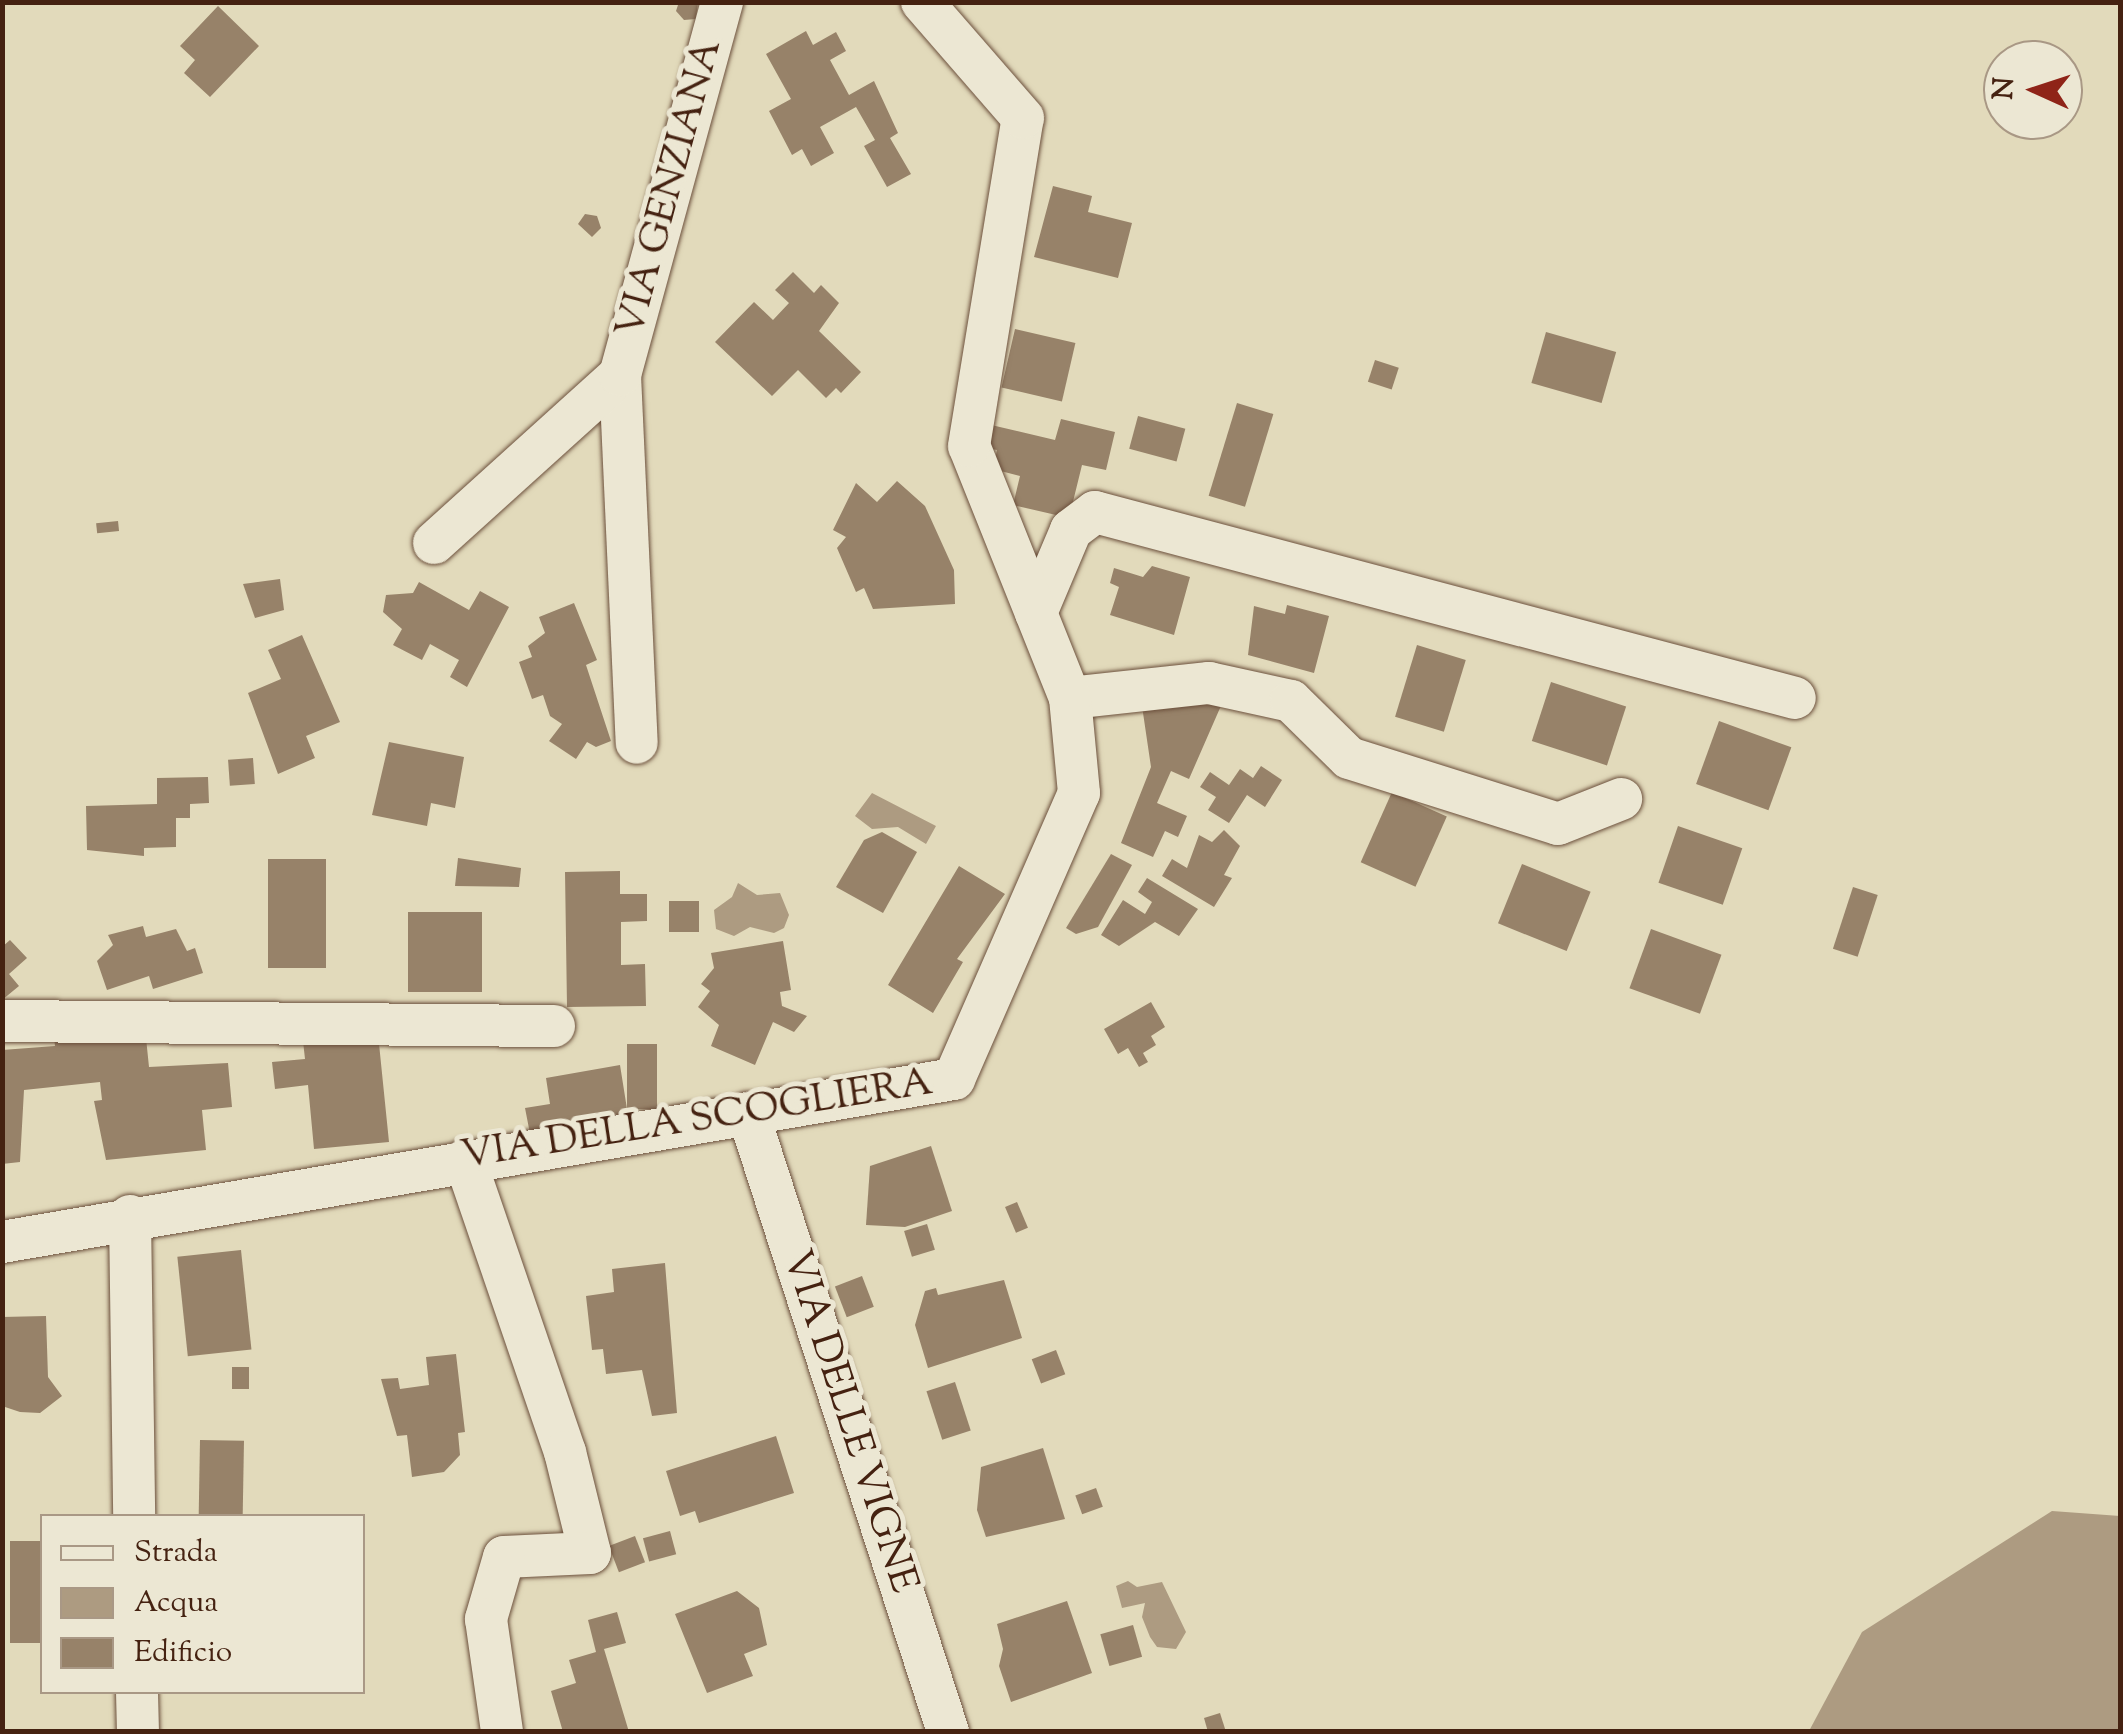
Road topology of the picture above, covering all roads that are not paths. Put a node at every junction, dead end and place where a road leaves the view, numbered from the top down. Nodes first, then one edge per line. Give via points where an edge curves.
1 (722, 2) edge
2 (922, 2) edge
3 (620, 375) junction
4 (434, 543) dead end
5 (1036, 613) junction
6 (1070, 698) junction
7 (1795, 698) dead end
8 (636, 743) dead end
9 (1621, 799) dead end
10 (2, 1021) edge
11 (554, 1026) dead end
12 (748, 1113) junction
13 (465, 1160) junction
14 (130, 1216) junction
15 (2, 1242) edge
16 (134, 1514) edge
17 (137, 1694) edge
18 (138, 1732) edge
19 (502, 1732) edge
20 (948, 1732) edge

1 - 3 street, VIA GENZIANA
2 - 5 street, VIA DELLA SCOGLIERA via 1023,118 970,446
3 - 4 street, VIA GENZIANA
3 - 8 street, VIA GENZIANA
5 - 6 street, VIA DELLA SCOGLIERA
5 - 7 street via 1070,530 1096,512
6 - 9 street via 1209,682 1291,701 1348,758 1558,824
6 - 12 street, VIA DELLA SCOGLIERA via 1079,793 954,1079
10 - 11 street
12 - 13 street, VIA DELLA SCOGLIERA
12 - 20 street, VIA DELLE VIGNE
13 - 14 street, VIA DELLA SCOGLIERA
13 - 19 street via 565,1452 590,1553 504,1557 486,1619
14 - 15 street, VIA DELLA SCOGLIERA
14 - 16 street
17 - 18 street

